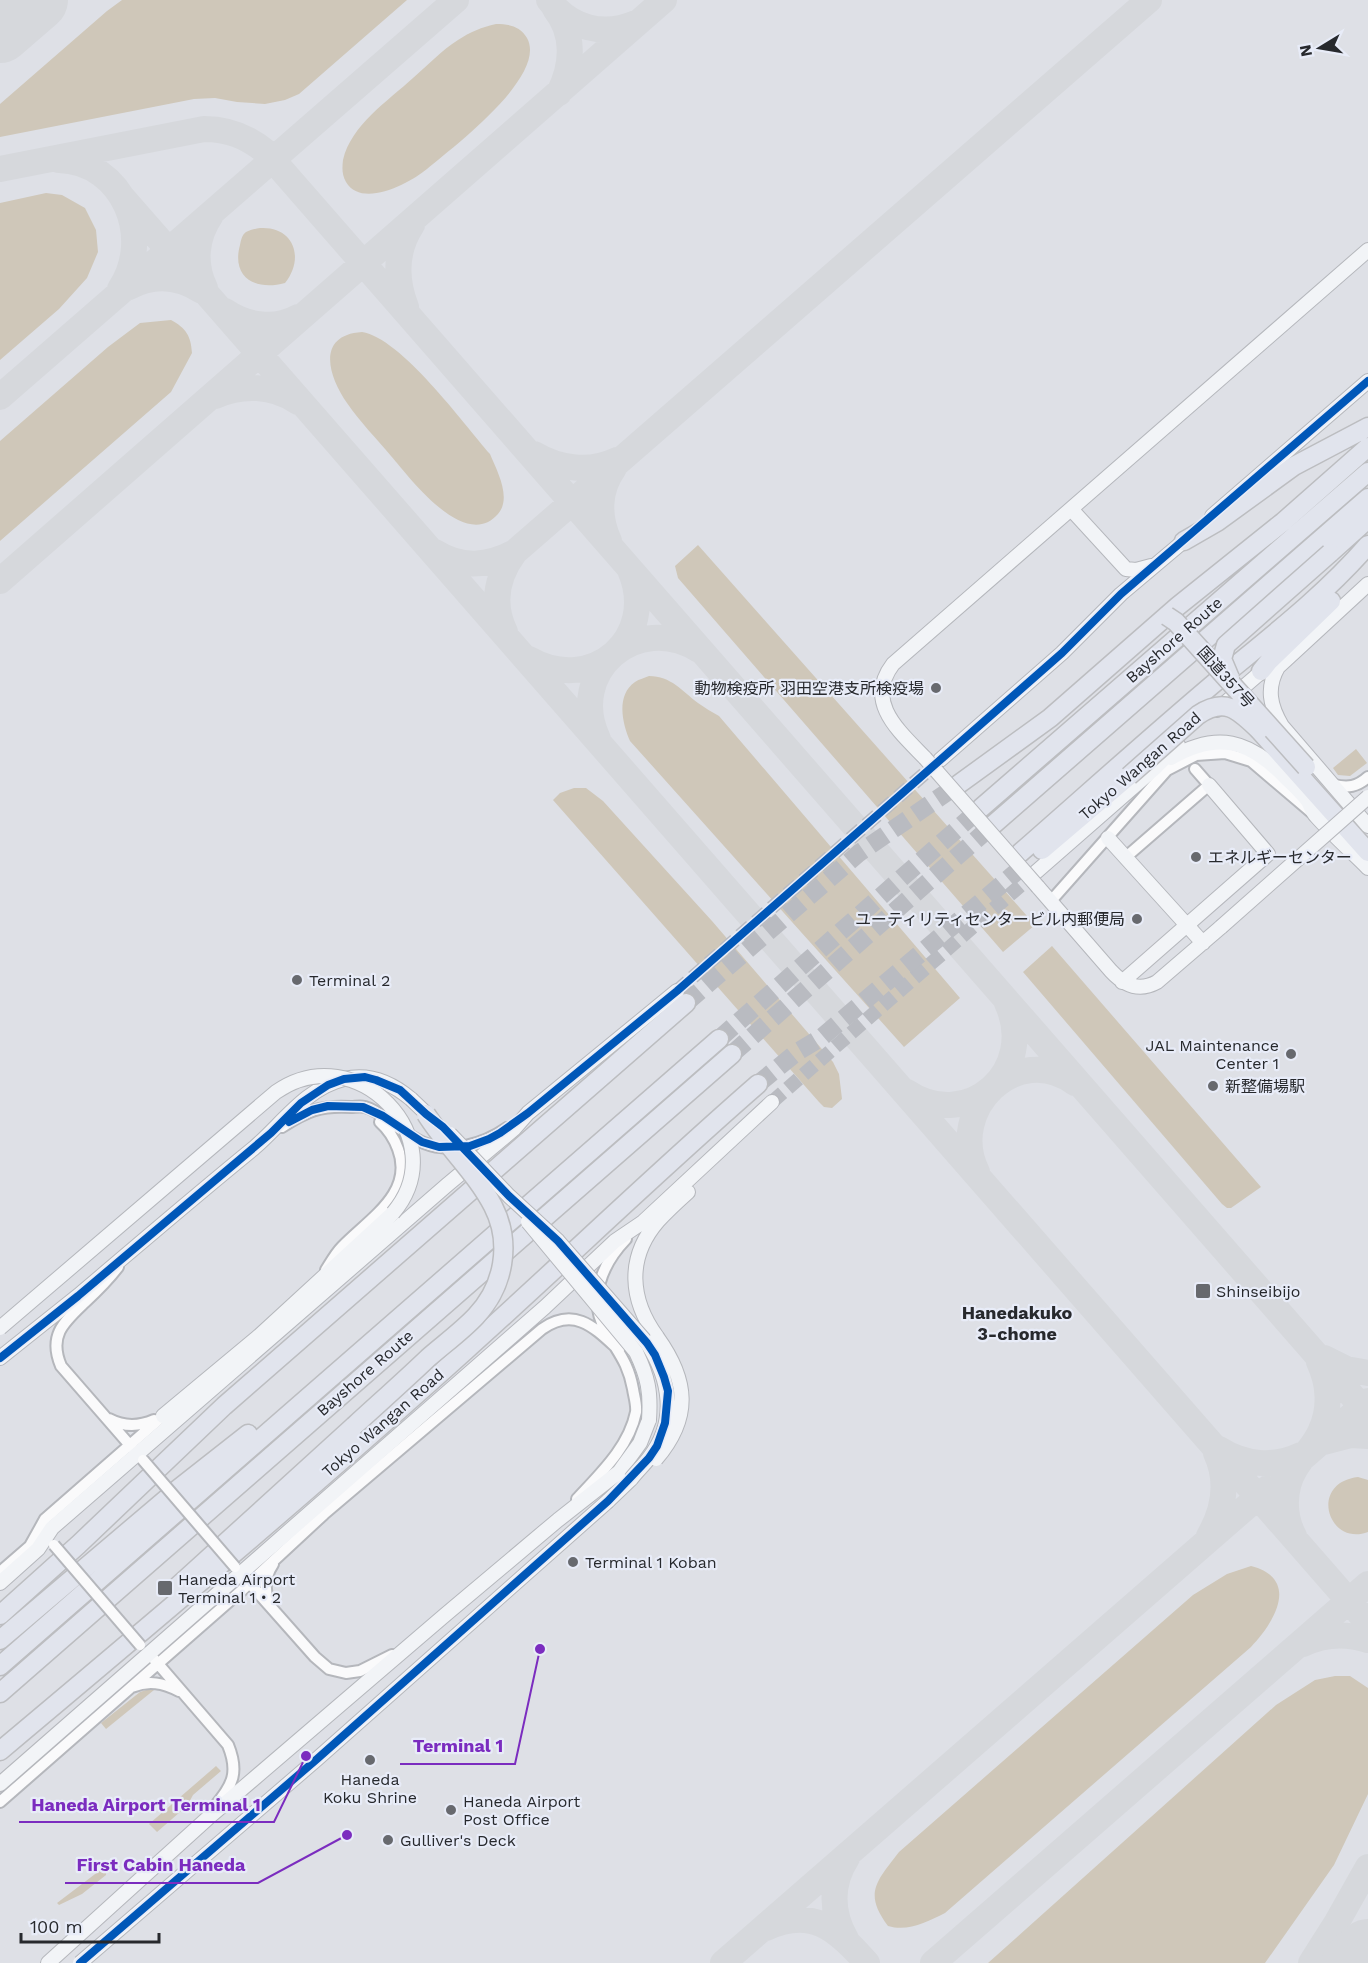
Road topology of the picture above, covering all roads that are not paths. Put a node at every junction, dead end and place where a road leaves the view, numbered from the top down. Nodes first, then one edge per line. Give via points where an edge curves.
1 (1368, 250) edge
2 (1368, 381) edge
3 (1368, 427) edge
4 (1368, 447) edge
5 (1368, 472) edge
6 (1368, 498) edge
7 (1069, 510) junction
8 (1368, 519) edge
9 (1184, 541) junction
10 (1368, 545) edge
11 (1368, 555) edge
12 (1156, 564) junction
13 (1368, 584) edge
14 (1121, 594) junction
15 (1167, 616) junction
16 (1322, 624) junction
17 (1261, 671) junction
18 (1245, 698) junction
19 (1259, 730) junction
20 (940, 760) tunnel mouth
21 (1155, 768) junction
22 (1195, 769) dead end
23 (1302, 770) junction
24 (1368, 777) edge
25 (959, 784) tunnel mouth
26 (1209, 785) junction
27 (1334, 785) junction
28 (1368, 797) edge
29 (981, 808) tunnel mouth
30 (1313, 814) junction
31 (994, 824) tunnel mouth
32 (1368, 826) edge
33 (1108, 838) junction
34 (1368, 840) edge
35 (1368, 852) edge
36 (1126, 857) junction
37 (1028, 863) junction
38 (1368, 868) edge
39 (1050, 902) junction
40 (1187, 926) junction
41 (1203, 943) junction
42 (1122, 982) junction
43 (681, 997) joint
44 (719, 1039) tunnel mouth
45 (732, 1054) tunnel mouth
46 (758, 1084) tunnel mouth
47 (351, 1107) junction
48 (528, 1113) junction
49 (426, 1114) junction
50 (271, 1133) junction
51 (509, 1196) junction
52 (643, 1222) junction
53 (134, 1248) junction
54 (322, 1276) junction
55 (428, 1292) junction
56 (0, 1328) edge
57 (619, 1350) junction
58 (0, 1358) edge
59 (104, 1416) junction
60 (163, 1416) junction
61 (137, 1453) junction
62 (631, 1479) junction
63 (558, 1520) junction
64 (50, 1540) junction
65 (275, 1560) junction
66 (0, 1572) edge
67 (242, 1575) junction
68 (0, 1583) edge
69 (100, 1606) junction
70 (271, 1606) junction
71 (0, 1615) edge
72 (0, 1640) edge
73 (410, 1645) junction
74 (149, 1654) junction
75 (102, 1665) junction
76 (0, 1666) edge
77 (126, 1690) junction
78 (0, 1693) edge
79 (183, 1693) junction
80 (0, 1708) edge
81 (0, 1751) edge
82 (0, 1784) edge
83 (0, 1802) edge
84 (194, 1830) junction
85 (50, 1960) edge
86 (80, 1963) edge

1 - 7 street
2 - 9 street
3 - 9 highway via 1294,466
4 - 15 highway
5 - 29 highway, Bayshore Route
6 - 31 highway, Bayshore Route
7 - 12 street via 1126,568 1144,569
7 - 14 street via 1120,573
7 - 39 street, bridge via 899,659 885,677 881,691 887,714
8 - 18 highway, bridge via 1226,645 1223,664
9 - 12 street
10 - 37 highway via 1335,582 1211,686
11 - 17 highway via 1343,589
12 - 14 street
13 - 16 street
14 - 20 street via 1062,653
15 - 18 highway, 国道357号, bridge
15 - 19 highway, 国道357号, bridge via 1171,627
15 - 25 highway via 1050,718
16 - 17 street
16 - 27 street via 1278,667 1270,697 1282,726
17 - 21 street
18 - 23 highway, 国道357号, bridge
19 - 23 highway, 国道357号
19 - 37 highway, Tokyo Wangan Road, bridge via 1231,707 1211,707
21 - 30 street via 1183,750 1206,742 1240,745 1263,756 1277,769 1308,801
21 - 37 street
22 - 26 street
23 - 34 highway, 国道357号
23 - 35 highway, 国道357号
24 - 27 street via 1347,788
26 - 36 street
26 - 40 street via 1268,854
27 - 32 street
28 - 41 street, bridge
30 - 33 street via 1251,761 1211,753 1196,755 1167,770
30 - 38 street
33 - 36 street
33 - 39 street
36 - 40 street
39 - 42 street
40 - 41 street
40 - 42 street
41 - 42 street via 1150,986
43 - 48 street
43 - 71 highway via 232,1399
44 - 55 highway, Bayshore Route
45 - 69 highway, Bayshore Route
46 - 75 highway, Tokyo Wangan Road via 465,1352
47 - 48 street via 373,1110 422,1142 438,1147 479,1143
47 - 50 street via 312,1110
47 - 54 street via 388,1129 400,1155 400,1185 385,1206 340,1249
48 - 61 street
49 - 50 street, bridge via 400,1090 382,1082 364,1077 344,1079 301,1102
49 - 51 street, bridge
49 - 75 highway, bridge via 495,1212 503,1234 499,1278 487,1302 142,1619
50 - 53 street
51 - 62 street, bridge via 586,1272 648,1343 660,1365 668,1390 665,1423 657,1446
51 - 63 street, bridge via 636,1352 647,1376 651,1399 649,1420 640,1443 619,1472
52 - 57 street via 617,1248 597,1290 601,1321
52 - 62 street, bridge via 768,1106 732,1149 657,1222 643,1245 635,1289 642,1314 677,1370 681,1409 666,1448
52 - 67 street via 615,1241
53 - 58 street
53 - 59 street via 107,1281 64,1322 56,1341 61,1366
54 - 56 street, bridge via 393,1214 408,1191 414,1166 410,1140 379,1096 352,1080 324,1075 298,1079 276,1092
54 - 60 street via 258,1337
55 - 72 highway via 367,1331
55 - 76 highway, Bayshore Route
57 - 63 street via 631,1379 636,1410 631,1426 614,1458
57 - 65 street via 588,1323 572,1319 549,1324
59 - 60 street via 123,1425 141,1425
59 - 61 street
60 - 61 street
61 - 64 street
61 - 66 street via 45,1519 30,1546
61 - 67 street, bridge
62 - 86 street, bridge via 317,1759
63 - 73 street
64 - 68 street
64 - 74 street, bridge
65 - 67 street
65 - 70 street via 266,1585
67 - 70 street
67 - 74 street
69 - 78 highway, Bayshore Route
69 - 80 highway via 84,1630
70 - 73 street via 329,1669 360,1671
73 - 84 street
74 - 77 street
74 - 79 street
74 - 82 street
75 - 81 highway, Tokyo Wangan Road
77 - 79 street via 139,1684 159,1683
77 - 83 street
79 - 84 street via 228,1745 232,1755 230,1787
84 - 85 street

